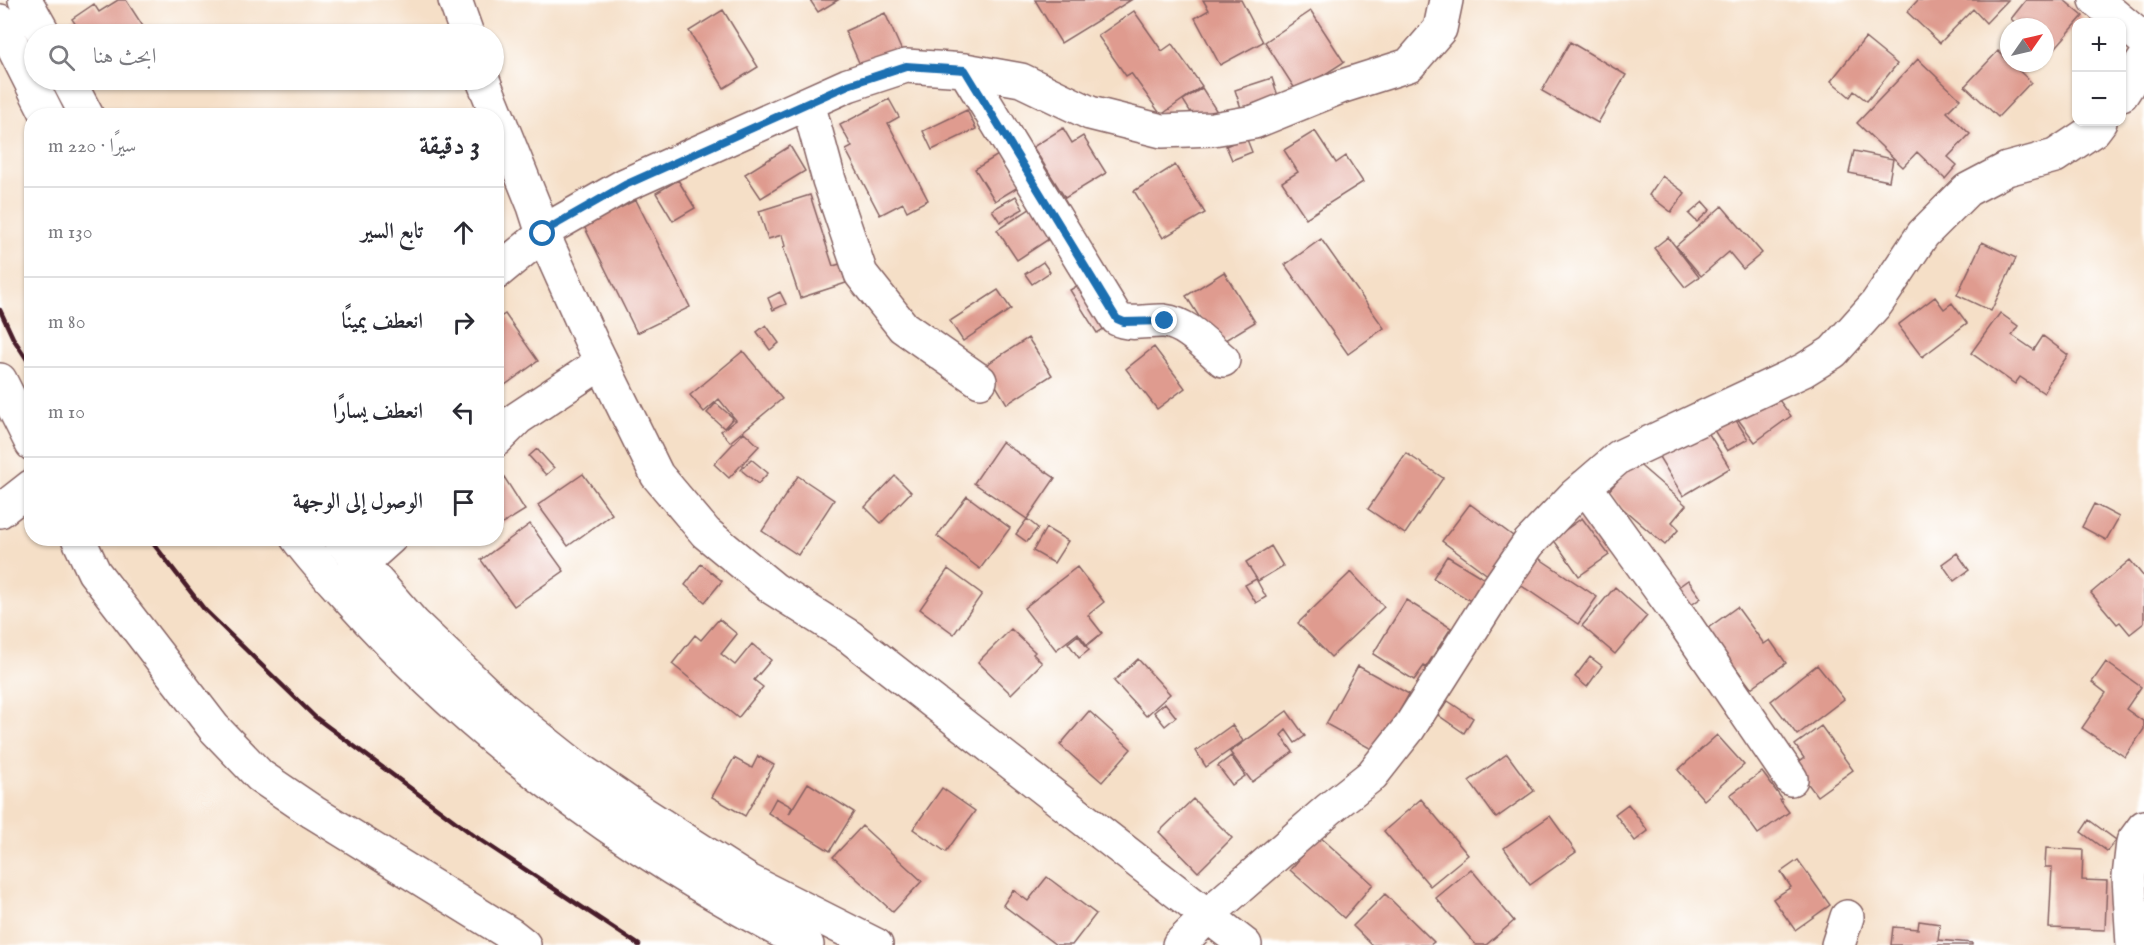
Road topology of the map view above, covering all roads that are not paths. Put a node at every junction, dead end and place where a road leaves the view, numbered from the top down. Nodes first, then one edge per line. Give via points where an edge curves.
1 (25, 0) edge
2 (455, 0) edge
3 (1446, 0) edge
4 (2096, 0) edge
5 (0, 21) edge
6 (38, 24) edge
7 (463, 24) edge
8 (2144, 40) edge
9 (2144, 60) edge
10 (24, 68) edge
11 (965, 70) junction
12 (2126, 87) edge
13 (35, 90) edge
14 (73, 90) edge
15 (487, 90) edge
16 (808, 103) junction
17 (44, 108) edge
18 (83, 108) edge
19 (494, 108) edge
20 (2097, 126) edge
21 (504, 132) edge
22 (543, 234) junction
23 (504, 266) edge
24 (1223, 360) dead end
25 (602, 363) junction
26 (0, 380) edge
27 (980, 381) dead end
28 (24, 428) edge
29 (504, 432) edge
30 (1585, 486) junction
31 (24, 492) edge
32 (0, 511) edge
33 (82, 546) edge
34 (304, 546) edge
35 (346, 546) edge
36 (381, 546) edge
37 (361, 564) junction
38 (1791, 779) dead end
39 (2144, 827) edge
40 (1209, 916) junction
41 (524, 945) edge
42 (807, 945) edge
43 (876, 945) edge
44 (1179, 945) edge
45 (1245, 945) edge
46 (2133, 945) edge

1 - 6 main road
2 - 7 main road
3 - 11 main road via 1440,29 1408,65 1254,122 1213,129 1162,131 1090,113 1021,80
4 - 8 main road
5 - 10 main road
9 - 12 main road
11 - 16 main road via 906,66
11 - 24 main road via 1117,319 1165,321 1183,327
13 - 17 main road
14 - 18 main road
15 - 19 main road
16 - 22 main road via 625,185
16 - 27 main road via 861,274 903,327
20 - 30 main road via 2055,156 2007,170 1967,190 1923,234 1877,303 1833,352 1804,370 1619,457
21 - 22 main road
22 - 23 main road
22 - 25 main road
25 - 29 main road via 518,418
25 - 40 main road via 657,475 706,532 774,589 850,637
26 - 28 main road
30 - 38 main road
30 - 40 main road via 1530,543 1409,728 1372,775
31 - 32 main road
33 - 41 main road via 101,582 214,728 260,776
34 - 42 main road via 393,648 541,779 674,870
35 - 37 main road
36 - 37 main road
37 - 43 main road via 414,624 502,708 576,767 747,880
39 - 46 main road via 2133,842 2129,877
40 - 44 main road
40 - 45 main road

